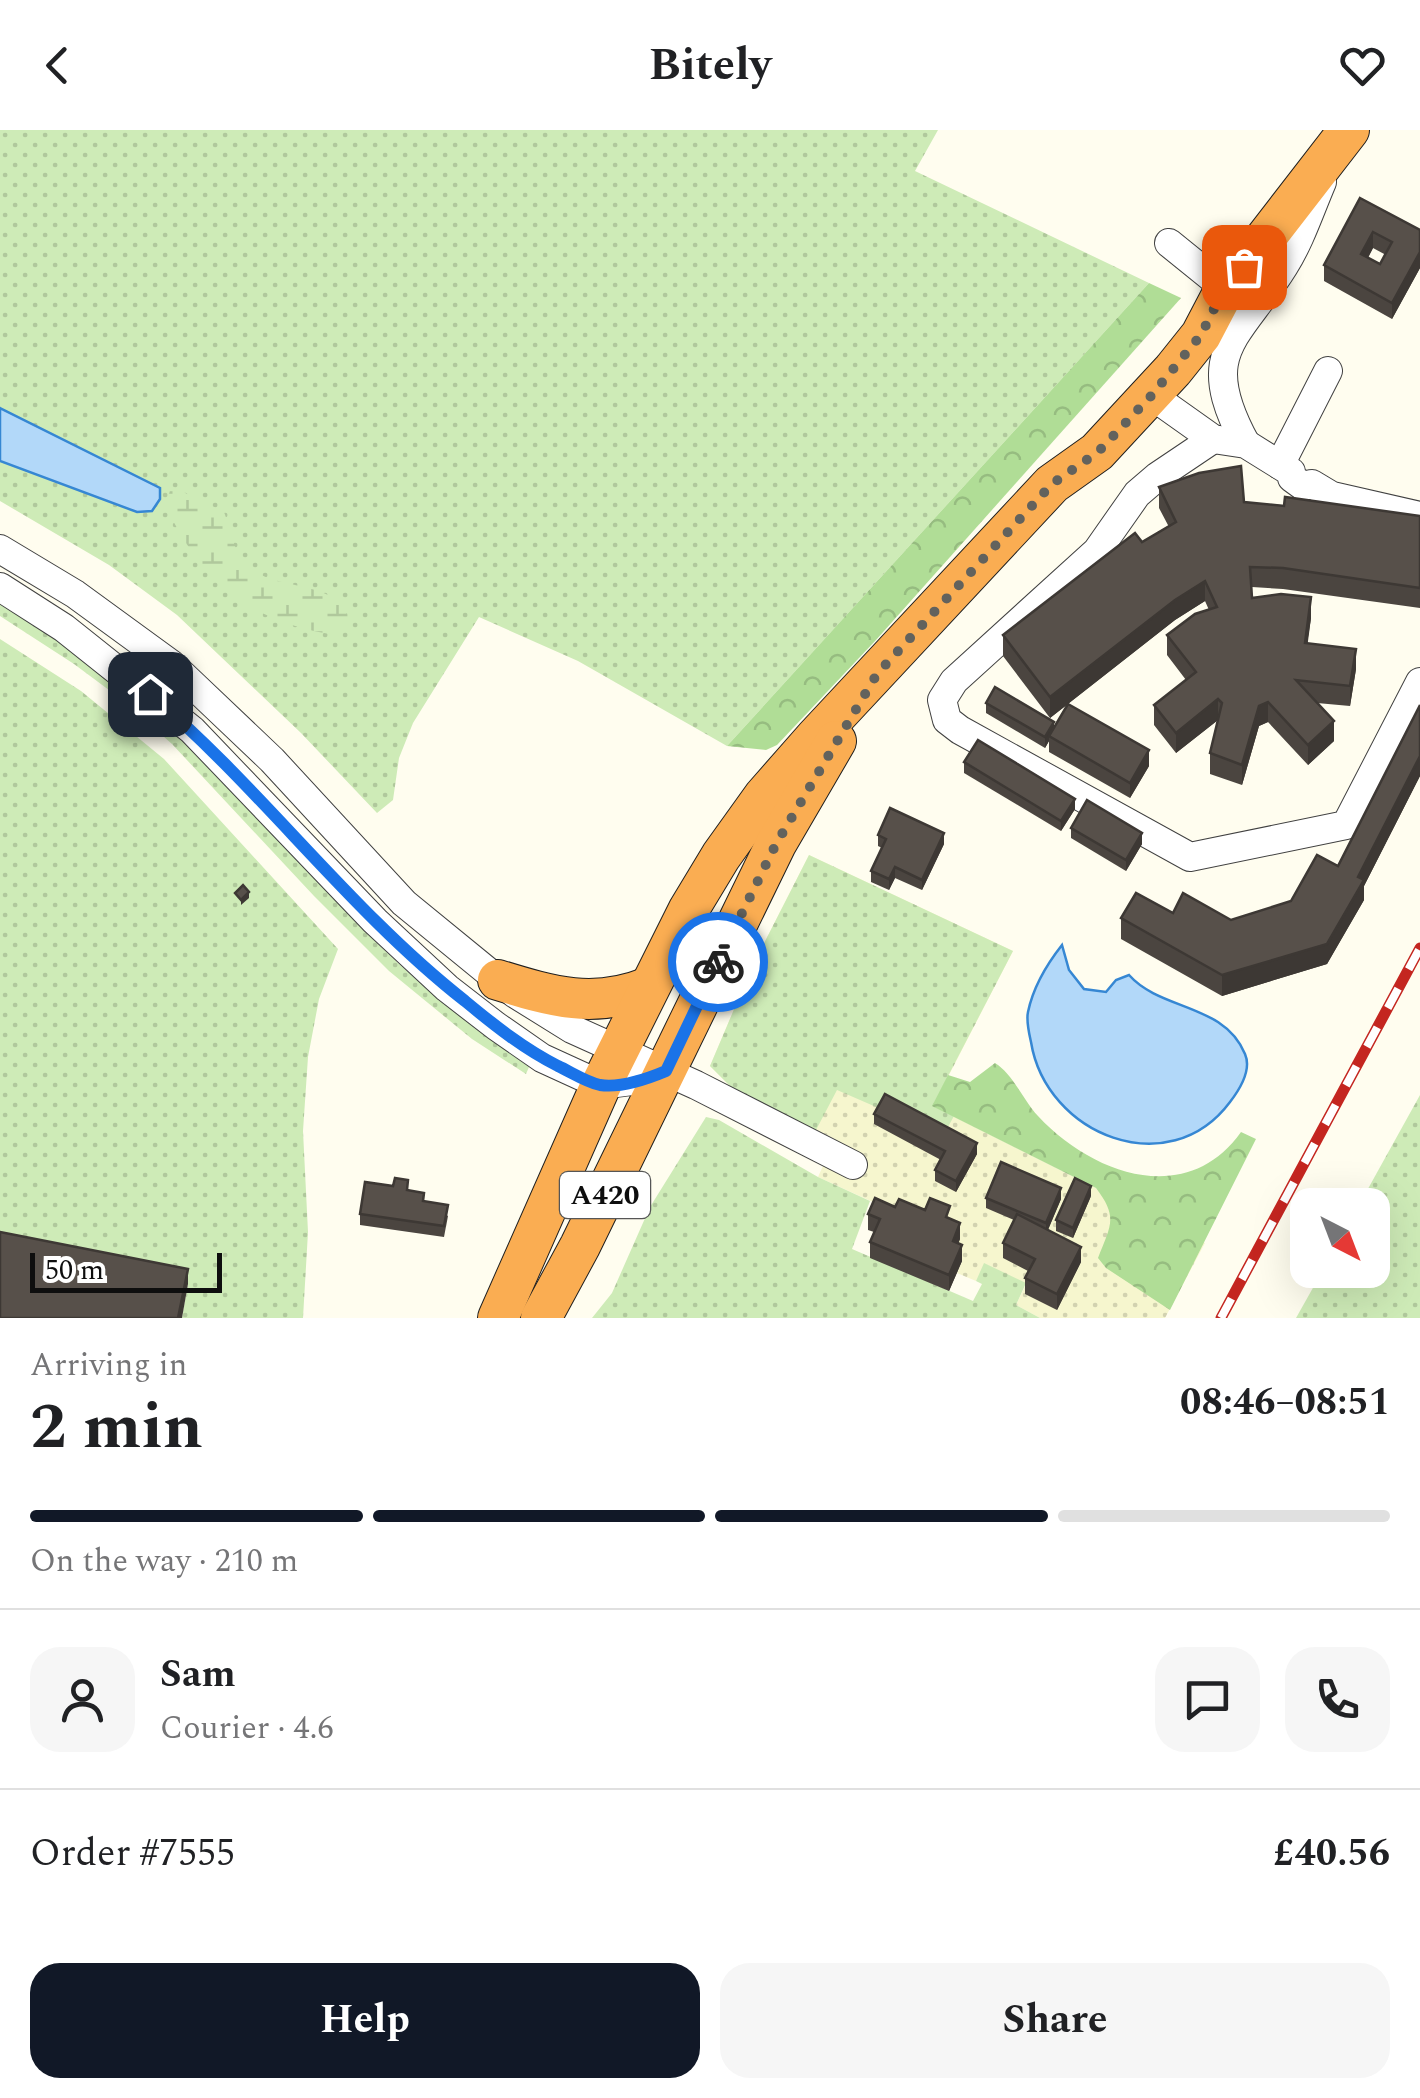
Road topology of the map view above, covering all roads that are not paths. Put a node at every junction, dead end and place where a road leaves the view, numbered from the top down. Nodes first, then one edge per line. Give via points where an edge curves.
1 (1344, 137) edge
2 (1169, 243) dead end
3 (1224, 291) junction
4 (1328, 371) dead end
5 (1147, 381) junction
6 (1213, 439) junction
7 (1246, 444) junction
8 (1294, 474) junction
9 (1420, 516) edge
10 (0, 548) edge
11 (0, 587) edge
12 (877, 674) junction
13 (1420, 682) edge
14 (498, 980) junction
15 (649, 987) junction
16 (609, 1067) junction
17 (666, 1071) junction
18 (853, 1165) dead end
19 (498, 1318) edge
20 (541, 1318) edge

1 - 3 highway, A420
1 - 7 street via 1291,253 1226,349 1226,391
2 - 3 street
3 - 5 highway, A420 via 1201,335
4 - 8 street
5 - 6 street
5 - 12 highway, A420 via 1078,437 1052,484
6 - 7 street
6 - 13 street via 1137,494 1097,551 954,681 942,700 947,720 1190,857 1346,825
7 - 8 street
8 - 9 street via 1332,496
10 - 14 street via 171,664 272,760 404,903
11 - 16 street via 64,628 192,730 447,988 542,1058
12 - 15 highway, A420 via 740,828
12 - 17 highway, A420 via 776,844
14 - 15 highway via 583,1000 609,1000
14 - 16 street
15 - 16 highway, A420
16 - 17 street
16 - 17 street via 648,1079
16 - 19 highway, A420
17 - 18 street
17 - 20 highway, A420

